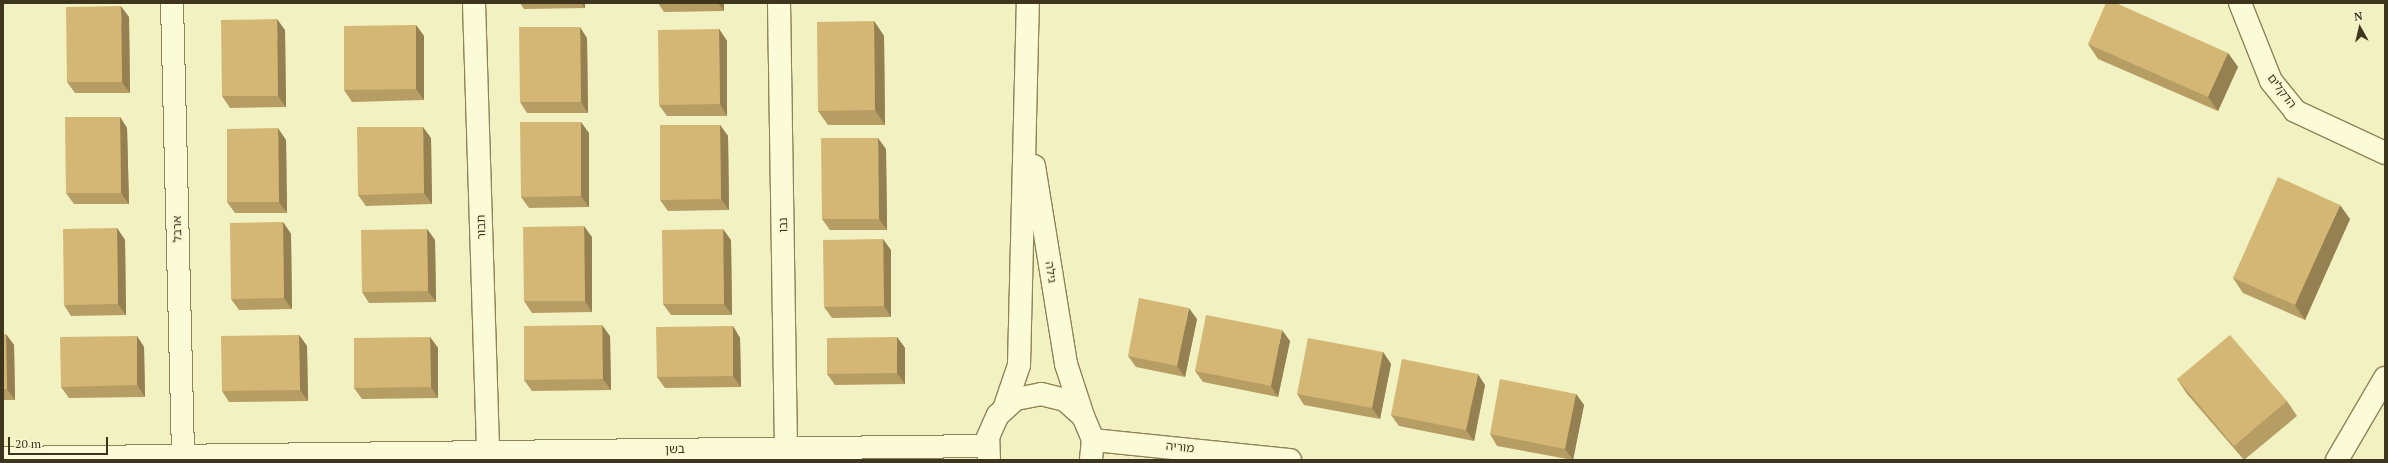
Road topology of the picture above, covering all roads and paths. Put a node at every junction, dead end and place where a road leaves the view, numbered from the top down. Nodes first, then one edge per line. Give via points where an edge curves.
1 (172, 3) edge
2 (474, 3) edge
3 (779, 3) edge
4 (1028, 3) edge
5 (2240, 3) edge
6 (1026, 126) junction
7 (2385, 152) edge
8 (2385, 378) edge
9 (1005, 406) junction
10 (1083, 416) junction
11 (1092, 450) edge
12 (488, 452) junction
13 (795, 452) edge
14 (988, 453) edge
15 (183, 456) junction
16 (1250, 456) edge
17 (3, 458) edge
18 (1290, 460) edge
19 (2337, 460) edge

1 - 15 street, ארבל
2 - 12 street, תבור
3 - 13 street, נבו
4 - 6 street, גילה
5 - 7 street, הדקלים via 2271,80 2295,111
6 - 9 street, גילה via 1019,365
6 - 10 street, גילה via 1066,364
8 - 19 street
9 - 10 street via 1024,396 1050,395 1072,404
9 - 14 street via 993,422
10 - 11 street, גילה
11 - 16 street, מוריה
12 - 13 street, בשן
12 - 15 street, בשן
13 - 14 street, בשן
15 - 17 street, בשן
16 - 18 street, מוריה

